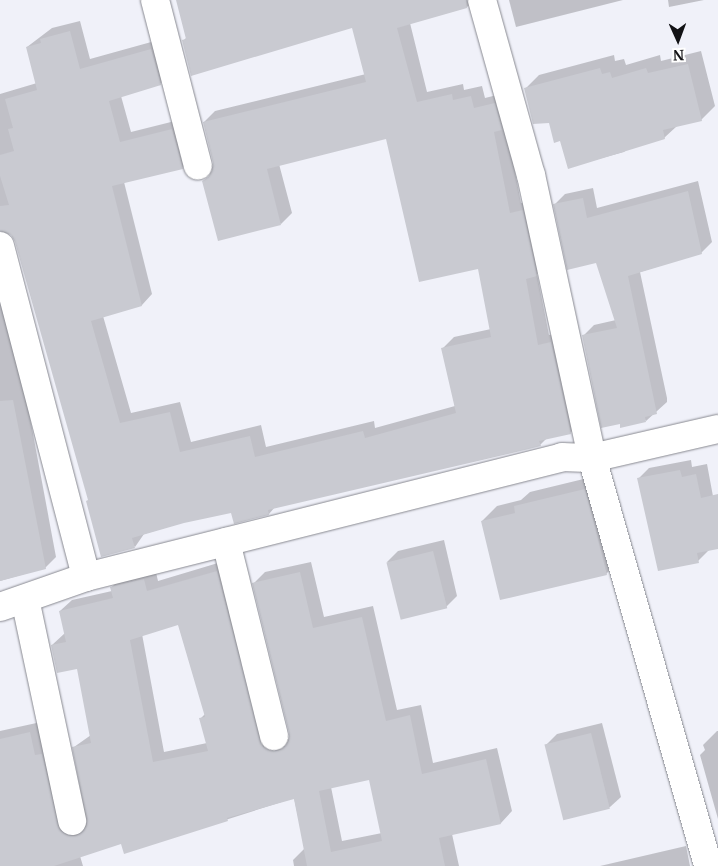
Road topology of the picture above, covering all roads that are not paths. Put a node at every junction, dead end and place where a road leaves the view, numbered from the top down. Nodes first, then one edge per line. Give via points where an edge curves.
1 (155, 0) edge
2 (482, 0) edge
3 (198, 166) dead end
4 (0, 246) edge
5 (718, 429) edge
6 (592, 458) junction
7 (226, 542) junction
8 (86, 577) junction
9 (13, 603) edge
10 (274, 736) dead end
11 (72, 820) dead end
12 (708, 866) edge

1 - 3 street
2 - 6 street via 531,175
4 - 8 street
5 - 6 street
6 - 7 street via 562,457
6 - 12 street
7 - 8 street
7 - 10 street
8 - 9 street
9 - 11 street

